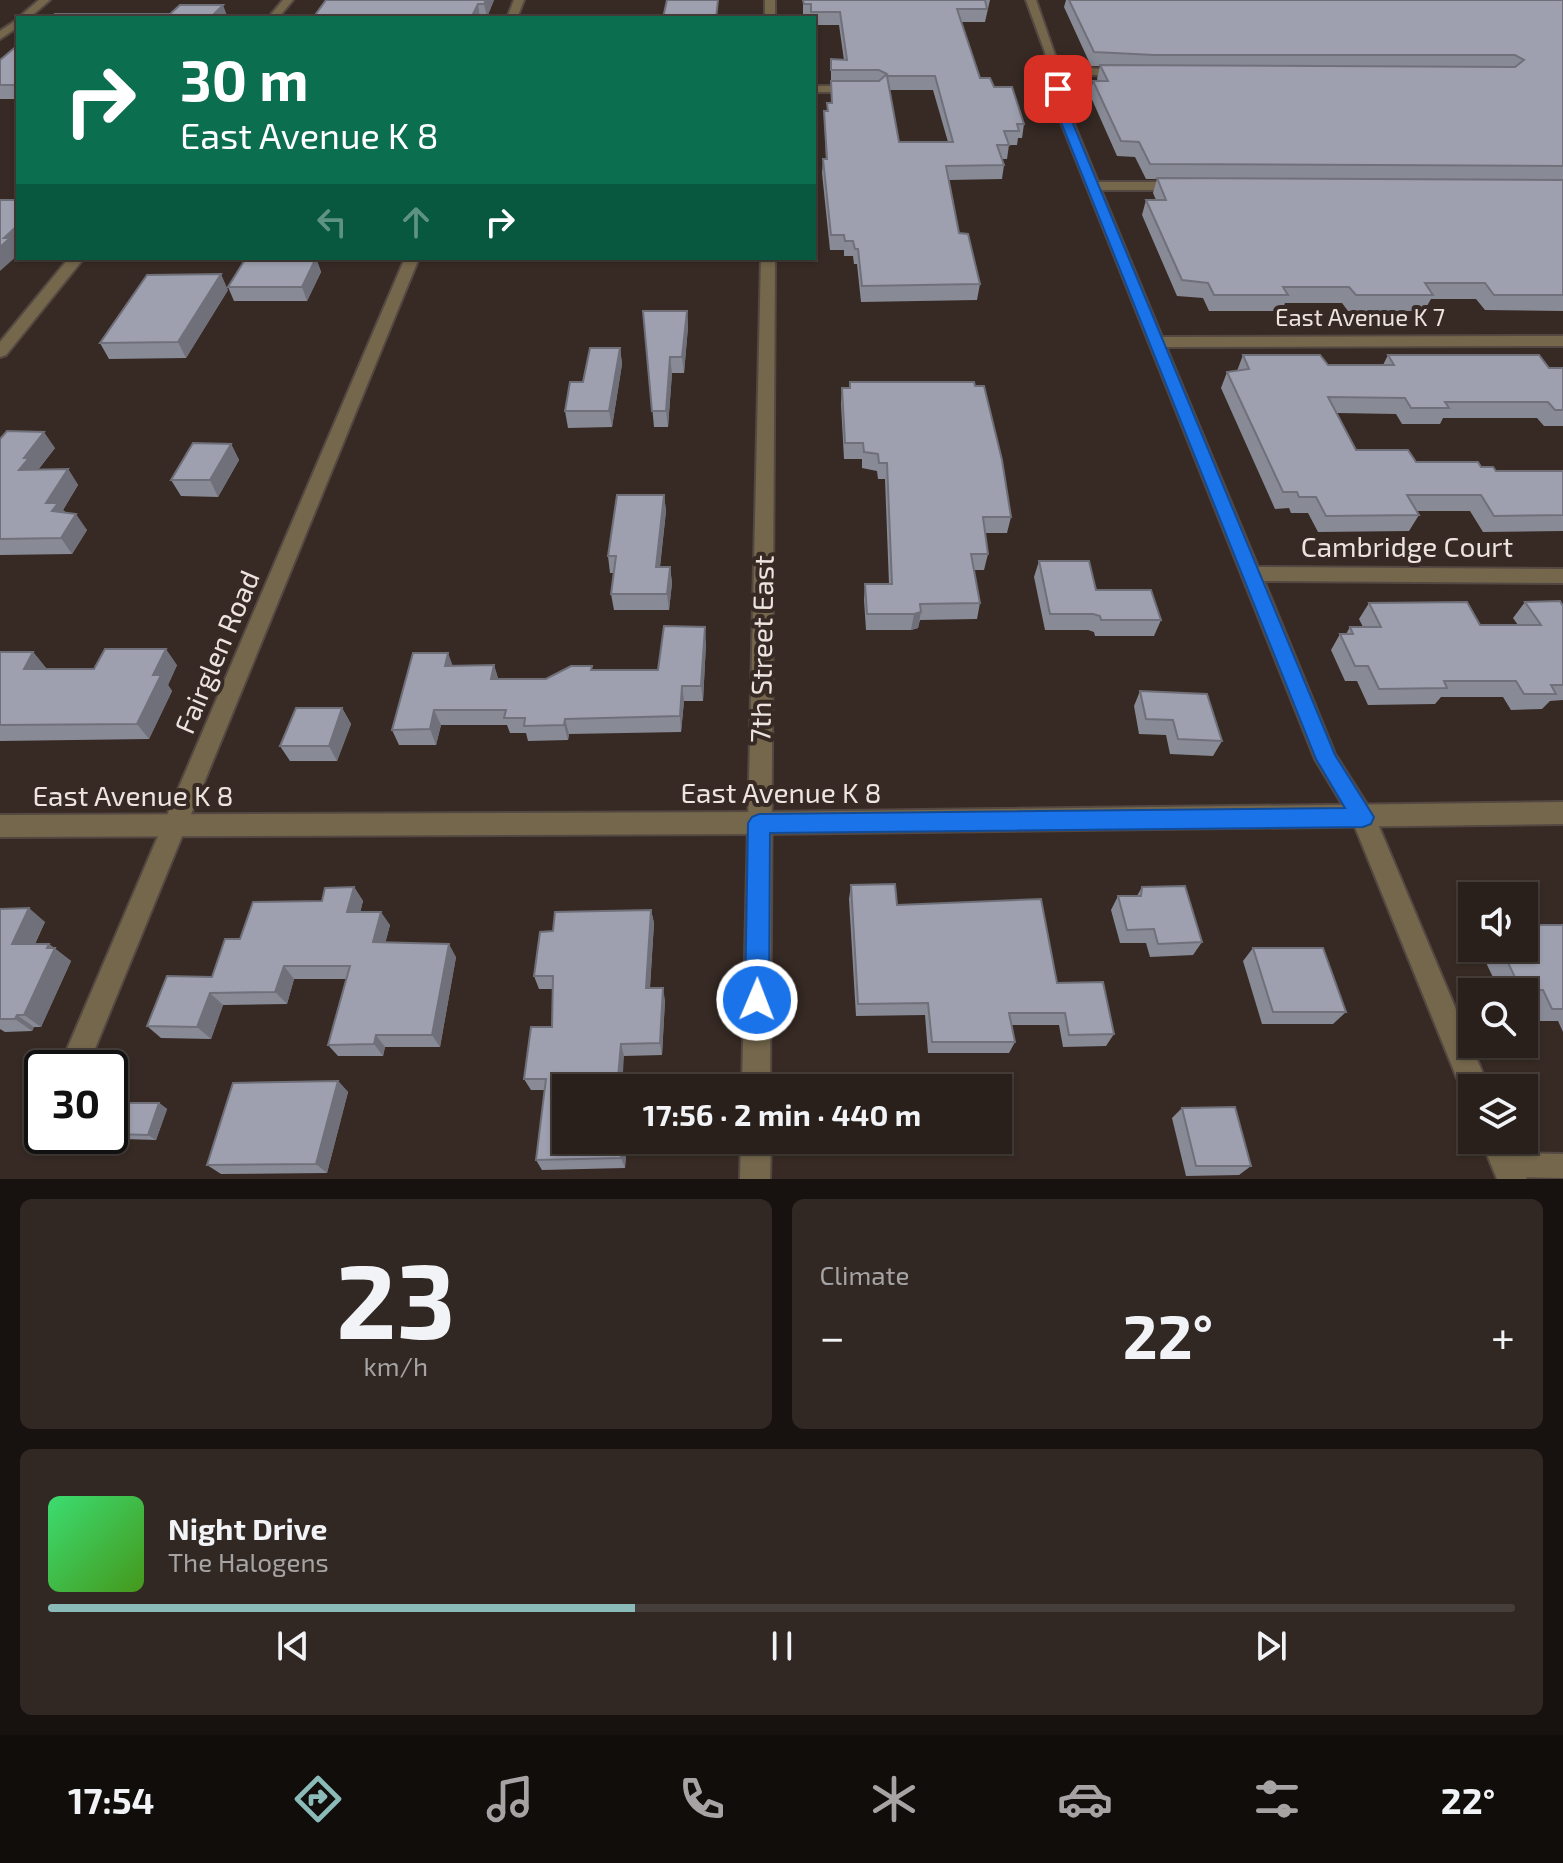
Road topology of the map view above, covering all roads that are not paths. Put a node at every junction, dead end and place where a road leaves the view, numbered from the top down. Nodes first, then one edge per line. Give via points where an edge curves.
1 (45, 0) edge
2 (288, 0) edge
3 (1031, 0) edge
4 (25, 16) edge
5 (275, 16) edge
6 (16, 23) edge
7 (0, 36) edge
8 (1056, 70) junction
9 (1135, 74) edge
10 (816, 89) edge
11 (866, 89) edge
12 (1092, 186) junction
13 (1202, 186) edge
14 (75, 260) edge
15 (411, 260) edge
16 (768, 260) edge
17 (1563, 341) edge
18 (1157, 342) junction
19 (0, 352) edge
20 (1251, 574) junction
21 (1563, 576) edge
22 (1563, 813) edge
23 (1363, 817) junction
24 (759, 823) junction
25 (0, 826) edge
26 (176, 826) junction
27 (81, 1050) edge
28 (756, 1074) edge
29 (1469, 1074) edge
30 (756, 1154) edge
31 (1505, 1161) edge
32 (1563, 1166) edge
33 (755, 1179) edge

1 - 4 street
2 - 5 street
3 - 8 street
6 - 7 street
8 - 9 street
8 - 12 street via 1061,107
10 - 11 lane
12 - 13 street
12 - 18 street
14 - 19 street
15 - 26 street, Fairglen Road
16 - 24 street, 7th Street East
17 - 18 street, East Avenue K 7
18 - 20 street
20 - 21 street, Cambridge Court
20 - 23 street via 1326,759
22 - 23 street, East Avenue K 8
23 - 24 street, East Avenue K 8
23 - 29 street
24 - 26 street, East Avenue K 8
24 - 28 street, 7th Street East
25 - 26 street, East Avenue K 8
26 - 27 street, Fairglen Road
30 - 33 street
31 - 32 lane

